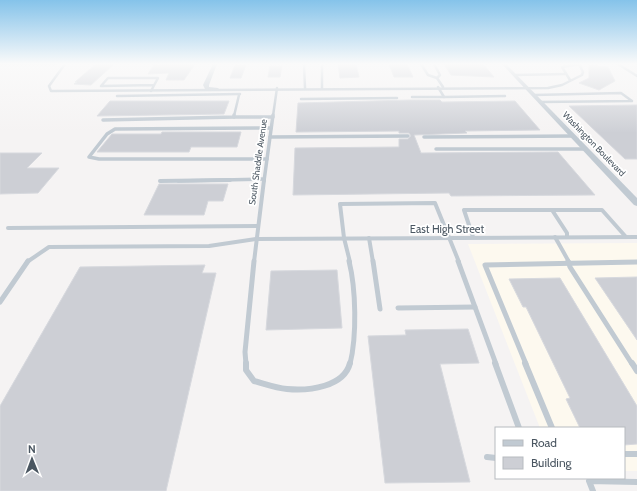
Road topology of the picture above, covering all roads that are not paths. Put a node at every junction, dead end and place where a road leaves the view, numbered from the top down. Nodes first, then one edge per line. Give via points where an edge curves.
1 (49, 87) edge
2 (153, 87) edge
3 (207, 87) edge
4 (438, 87) junction
5 (443, 87) joint
6 (526, 87) junction
7 (559, 87) edge
8 (216, 88) junction
9 (246, 88) junction
10 (276, 88) junction
11 (305, 88) joint
12 (322, 88) joint
13 (367, 88) junction
14 (151, 91) junction
15 (240, 95) junction
16 (534, 95) junction
17 (117, 96) dead end
18 (444, 96) junction
19 (505, 96) dead end
20 (412, 97) dead end
21 (369, 98) junction
22 (396, 98) dead end
23 (301, 99) dead end
24 (540, 102) junction
25 (234, 117) junction
26 (273, 117) junction
27 (166, 119) junction
28 (103, 120) dead end
29 (271, 128) junction
30 (162, 129) junction
31 (408, 136) dead end
32 (573, 136) junction
33 (270, 137) junction
34 (424, 137) dead end
35 (436, 149) dead end
36 (585, 149) junction
37 (267, 159) junction
38 (264, 179) junction
39 (160, 180) dead end
40 (637, 203) edge
41 (552, 210) junction
42 (258, 226) junction
43 (8, 228) dead end
44 (472, 237) junction
45 (555, 237) junction
46 (567, 237) junction
47 (626, 237) junction
48 (637, 237) edge
49 (344, 238) junction
50 (369, 238) junction
51 (447, 238) junction
52 (256, 239) junction
53 (569, 262) junction
54 (637, 262) edge
55 (0, 302) edge
56 (476, 307) junction
57 (398, 308) dead end
58 (380, 309) dead end
59 (637, 372) edge
60 (519, 427) edge
61 (552, 427) edge
62 (625, 454) edge
63 (637, 454) edge
64 (487, 457) dead end
65 (495, 458) edge
66 (637, 482) edge
67 (593, 491) edge

1 - 14 lane via 51,90
2 - 14 lane
3 - 8 street
4 - 5 lane
4 - 13 lane
4 - 18 lane
5 - 6 lane
6 - 7 lane
6 - 16 street, Washington Boulevard
8 - 9 lane
8 - 14 lane
9 - 10 lane
9 - 15 lane
10 - 11 lane
10 - 26 lane, South Shaddle Avenue
11 - 12 lane
12 - 13 lane
13 - 21 lane
15 - 17 lane
15 - 25 lane
16 - 24 street, Washington Boulevard
16 - 24 lane via 621,93 632,101
18 - 19 lane
18 - 20 lane
21 - 22 lane
21 - 23 lane
24 - 32 street, Washington Boulevard
25 - 26 lane
25 - 27 lane
26 - 29 lane, South Shaddle Avenue
27 - 28 lane
27 - 30 lane
29 - 30 lane
29 - 33 lane, South Shaddle Avenue
30 - 37 lane via 115,130 107,134 89,157
31 - 33 lane
32 - 34 lane
32 - 36 street, Washington Boulevard
33 - 37 lane, South Shaddle Avenue
35 - 36 lane
36 - 40 street, Washington Boulevard
37 - 38 lane, South Shaddle Avenue
38 - 39 lane
38 - 42 lane, South Shaddle Avenue
41 - 44 lane via 464,210
41 - 46 lane
41 - 47 lane via 602,210
42 - 43 lane
42 - 52 lane, South Shaddle Avenue
44 - 45 lane, East High Street
44 - 51 lane, East High Street
45 - 46 lane, East High Street
45 - 53 lane
46 - 47 lane, East High Street
47 - 48 lane, East High Street
49 - 50 lane, East High Street
49 - 51 lane, South Shaddle Avenue via 340,204 435,203
49 - 52 lane, East High Street
49 - 52 lane, South Shaddle Avenue via 352,272 354,316 354,348 348,371 329,386 288,389 254,381 246,370 245,352
50 - 51 lane, East High Street
50 - 58 lane
51 - 56 lane
52 - 55 lane, East High Street via 209,246 49,247 28,261
53 - 54 lane
53 - 59 lane
53 - 61 lane via 485,265
56 - 57 lane
56 - 60 lane
62 - 63 lane
64 - 65 lane
66 - 67 lane via 589,481

